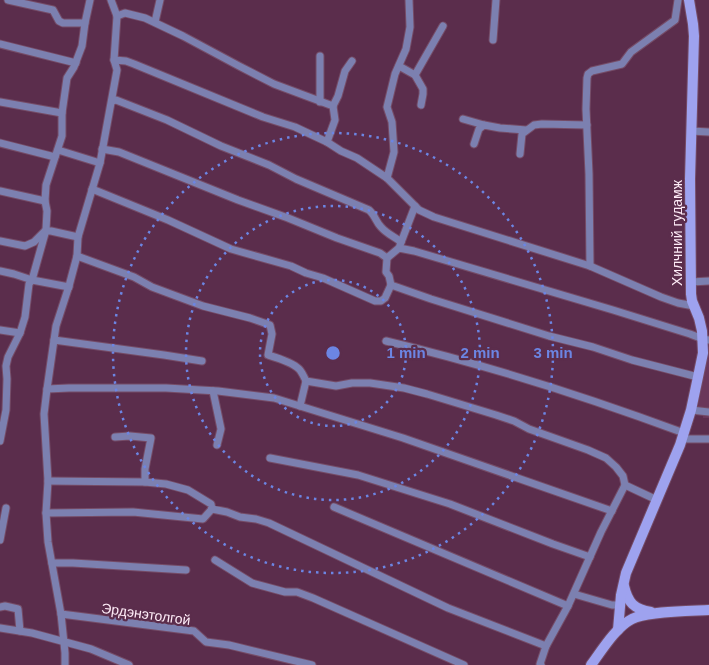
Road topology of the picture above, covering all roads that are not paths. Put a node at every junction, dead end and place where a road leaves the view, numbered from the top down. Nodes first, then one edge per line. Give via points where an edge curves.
1 (8, 0) edge
2 (90, 0) edge
3 (112, 0) edge
4 (160, 0) edge
5 (409, 0) edge
6 (496, 0) edge
7 (678, 0) edge
8 (689, 0) edge
9 (117, 16) junction
10 (156, 22) junction
11 (85, 23) junction
12 (443, 26) dead end
13 (493, 40) dead end
14 (0, 44) edge
15 (320, 56) dead end
16 (114, 60) junction
17 (352, 61) dead end
18 (76, 63) junction
19 (399, 66) junction
20 (415, 75) junction
21 (112, 101) junction
22 (0, 102) edge
23 (320, 102) junction
24 (420, 105) dead end
25 (333, 106) junction
26 (62, 113) junction
27 (463, 120) dead end
28 (484, 125) junction
29 (587, 125) junction
30 (526, 130) junction
31 (691, 131) junction
32 (709, 132) edge
33 (327, 142) junction
34 (0, 143) edge
35 (474, 144) dead end
36 (102, 149) junction
37 (56, 153) junction
38 (520, 154) dead end
39 (100, 163) junction
40 (387, 178) junction
41 (92, 189) junction
42 (0, 191) edge
43 (45, 201) junction
44 (414, 206) junction
45 (45, 231) junction
46 (78, 237) junction
47 (0, 242) edge
48 (400, 245) junction
49 (77, 256) junction
50 (387, 258) junction
51 (590, 266) junction
52 (0, 271) edge
53 (32, 280) junction
54 (709, 281) edge
55 (691, 282) junction
56 (391, 285) junction
57 (69, 287) junction
58 (694, 306) junction
59 (0, 330) edge
60 (20, 333) junction
61 (54, 340) junction
62 (706, 340) edge
63 (386, 341) dead end
64 (202, 361) dead end
65 (698, 377) junction
66 (306, 380) junction
67 (46, 389) junction
68 (213, 391) junction
69 (300, 406) junction
70 (691, 410) junction
71 (709, 412) edge
72 (683, 436) junction
73 (115, 437) dead end
74 (709, 439) edge
75 (0, 441) edge
76 (217, 445) dead end
77 (270, 458) dead end
78 (48, 481) junction
79 (145, 482) junction
80 (625, 485) junction
81 (656, 500) junction
82 (334, 507) dead end
83 (6, 508) dead end
84 (212, 509) junction
85 (612, 511) junction
86 (46, 513) junction
87 (2, 522) edge
88 (0, 540) edge
89 (590, 557) junction
90 (216, 560) dead end
91 (52, 563) junction
92 (186, 570) dead end
93 (624, 581) junction
94 (574, 594) junction
95 (620, 604) junction
96 (568, 606) junction
97 (0, 607) edge
98 (636, 607) junction
99 (709, 610) edge
100 (61, 614) junction
101 (659, 614) junction
102 (632, 619) junction
103 (0, 628) edge
104 (618, 630) junction
105 (20, 631) junction
106 (64, 642) junction
107 (546, 646) junction
108 (65, 665) edge
109 (128, 665) edge
110 (312, 665) edge
111 (464, 665) edge
112 (542, 665) edge
113 (591, 665) edge

1 - 11 street via 54,10 63,23
2 - 11 street
3 - 9 street
4 - 10 street
5 - 19 street via 410,27
6 - 13 street
7 - 29 street via 675,20 630,52 622,64 588,74
8 - 31 main road, Хилчний гудамж via 694,36
9 - 10 street via 132,14
9 - 16 street
10 - 23 street via 274,84
11 - 18 street
12 - 20 street
14 - 18 street
15 - 23 street
16 - 21 street via 117,70
16 - 33 street via 134,64
17 - 25 street via 345,71
18 - 26 street via 67,78
19 - 20 street
19 - 40 street via 387,107 392,122 394,152
20 - 24 street via 423,89
21 - 36 street
21 - 48 street via 167,120 369,210 380,227 396,238
22 - 26 street
23 - 25 street
25 - 33 street via 335,120
26 - 37 street via 62,136
27 - 28 street
28 - 30 street
28 - 35 street via 479,128
29 - 30 street via 542,124
29 - 51 street
30 - 38 street via 522,134
31 - 32 street
31 - 55 main road, Хилчний гудамж
33 - 40 street
34 - 37 street
36 - 39 street
36 - 50 street via 138,159
37 - 39 street
37 - 43 street via 46,185
39 - 41 street
40 - 44 street
41 - 46 street
41 - 56 street via 231,249 291,266 375,301 385,298
42 - 43 street
43 - 45 street
44 - 48 street
44 - 51 street via 445,221
45 - 46 street
45 - 47 street via 25,246
45 - 53 street
46 - 49 street
48 - 50 street
48 - 62 street
49 - 57 street
49 - 66 street via 203,306 270,326 272,334 268,355 296,366
50 - 56 street via 386,272
51 - 58 street via 661,297
52 - 53 street
53 - 57 street
53 - 60 street
54 - 55 street
55 - 58 main road, Хилчний гудамж
56 - 65 street via 549,336
57 - 61 street
58 - 62 main road, Хилчний гудамж
59 - 60 street
60 - 75 street via 6,366 6,410
61 - 64 street
61 - 67 street
62 - 65 main road, Хилчний гудамж
63 - 72 street via 592,400
65 - 70 main road, Хилчний гудамж
66 - 69 street
66 - 80 street via 336,386 358,383 404,388 496,415 606,458 623,476
67 - 68 street
67 - 78 street via 44,414
68 - 69 street via 274,398
68 - 76 street via 221,429
69 - 85 street
70 - 71 street
70 - 72 main road, Хилчний гудамж
72 - 74 street
72 - 81 main road, Хилчний гудамж
73 - 79 street via 151,438
77 - 89 street via 358,475 450,504
78 - 79 street
78 - 86 street
79 - 84 street via 188,490 211,504
80 - 81 street
80 - 85 street
81 - 93 main road, Хилчний гудамж
82 - 96 street
83 - 87 street
84 - 86 street via 203,519 133,512
84 - 107 street via 269,523 448,608
85 - 89 street
86 - 91 street
87 - 88 street
89 - 94 street
90 - 111 street via 252,583 313,598
91 - 92 street
91 - 100 street
93 - 95 main road, Хилчний гудамж
93 - 98 main road via 627,597
94 - 95 street
94 - 96 street
95 - 104 main road, Хилчний гудамж
96 - 107 street
97 - 105 street via 18,608
98 - 101 main road
98 - 102 main road
99 - 101 main road
100 - 106 street
100 - 110 street, Эрдэнэтолгой via 194,631 206,642
101 - 102 main road
102 - 104 main road
103 - 105 street
104 - 113 main road
105 - 106 street
106 - 108 street
106 - 109 street via 91,649
107 - 112 street

